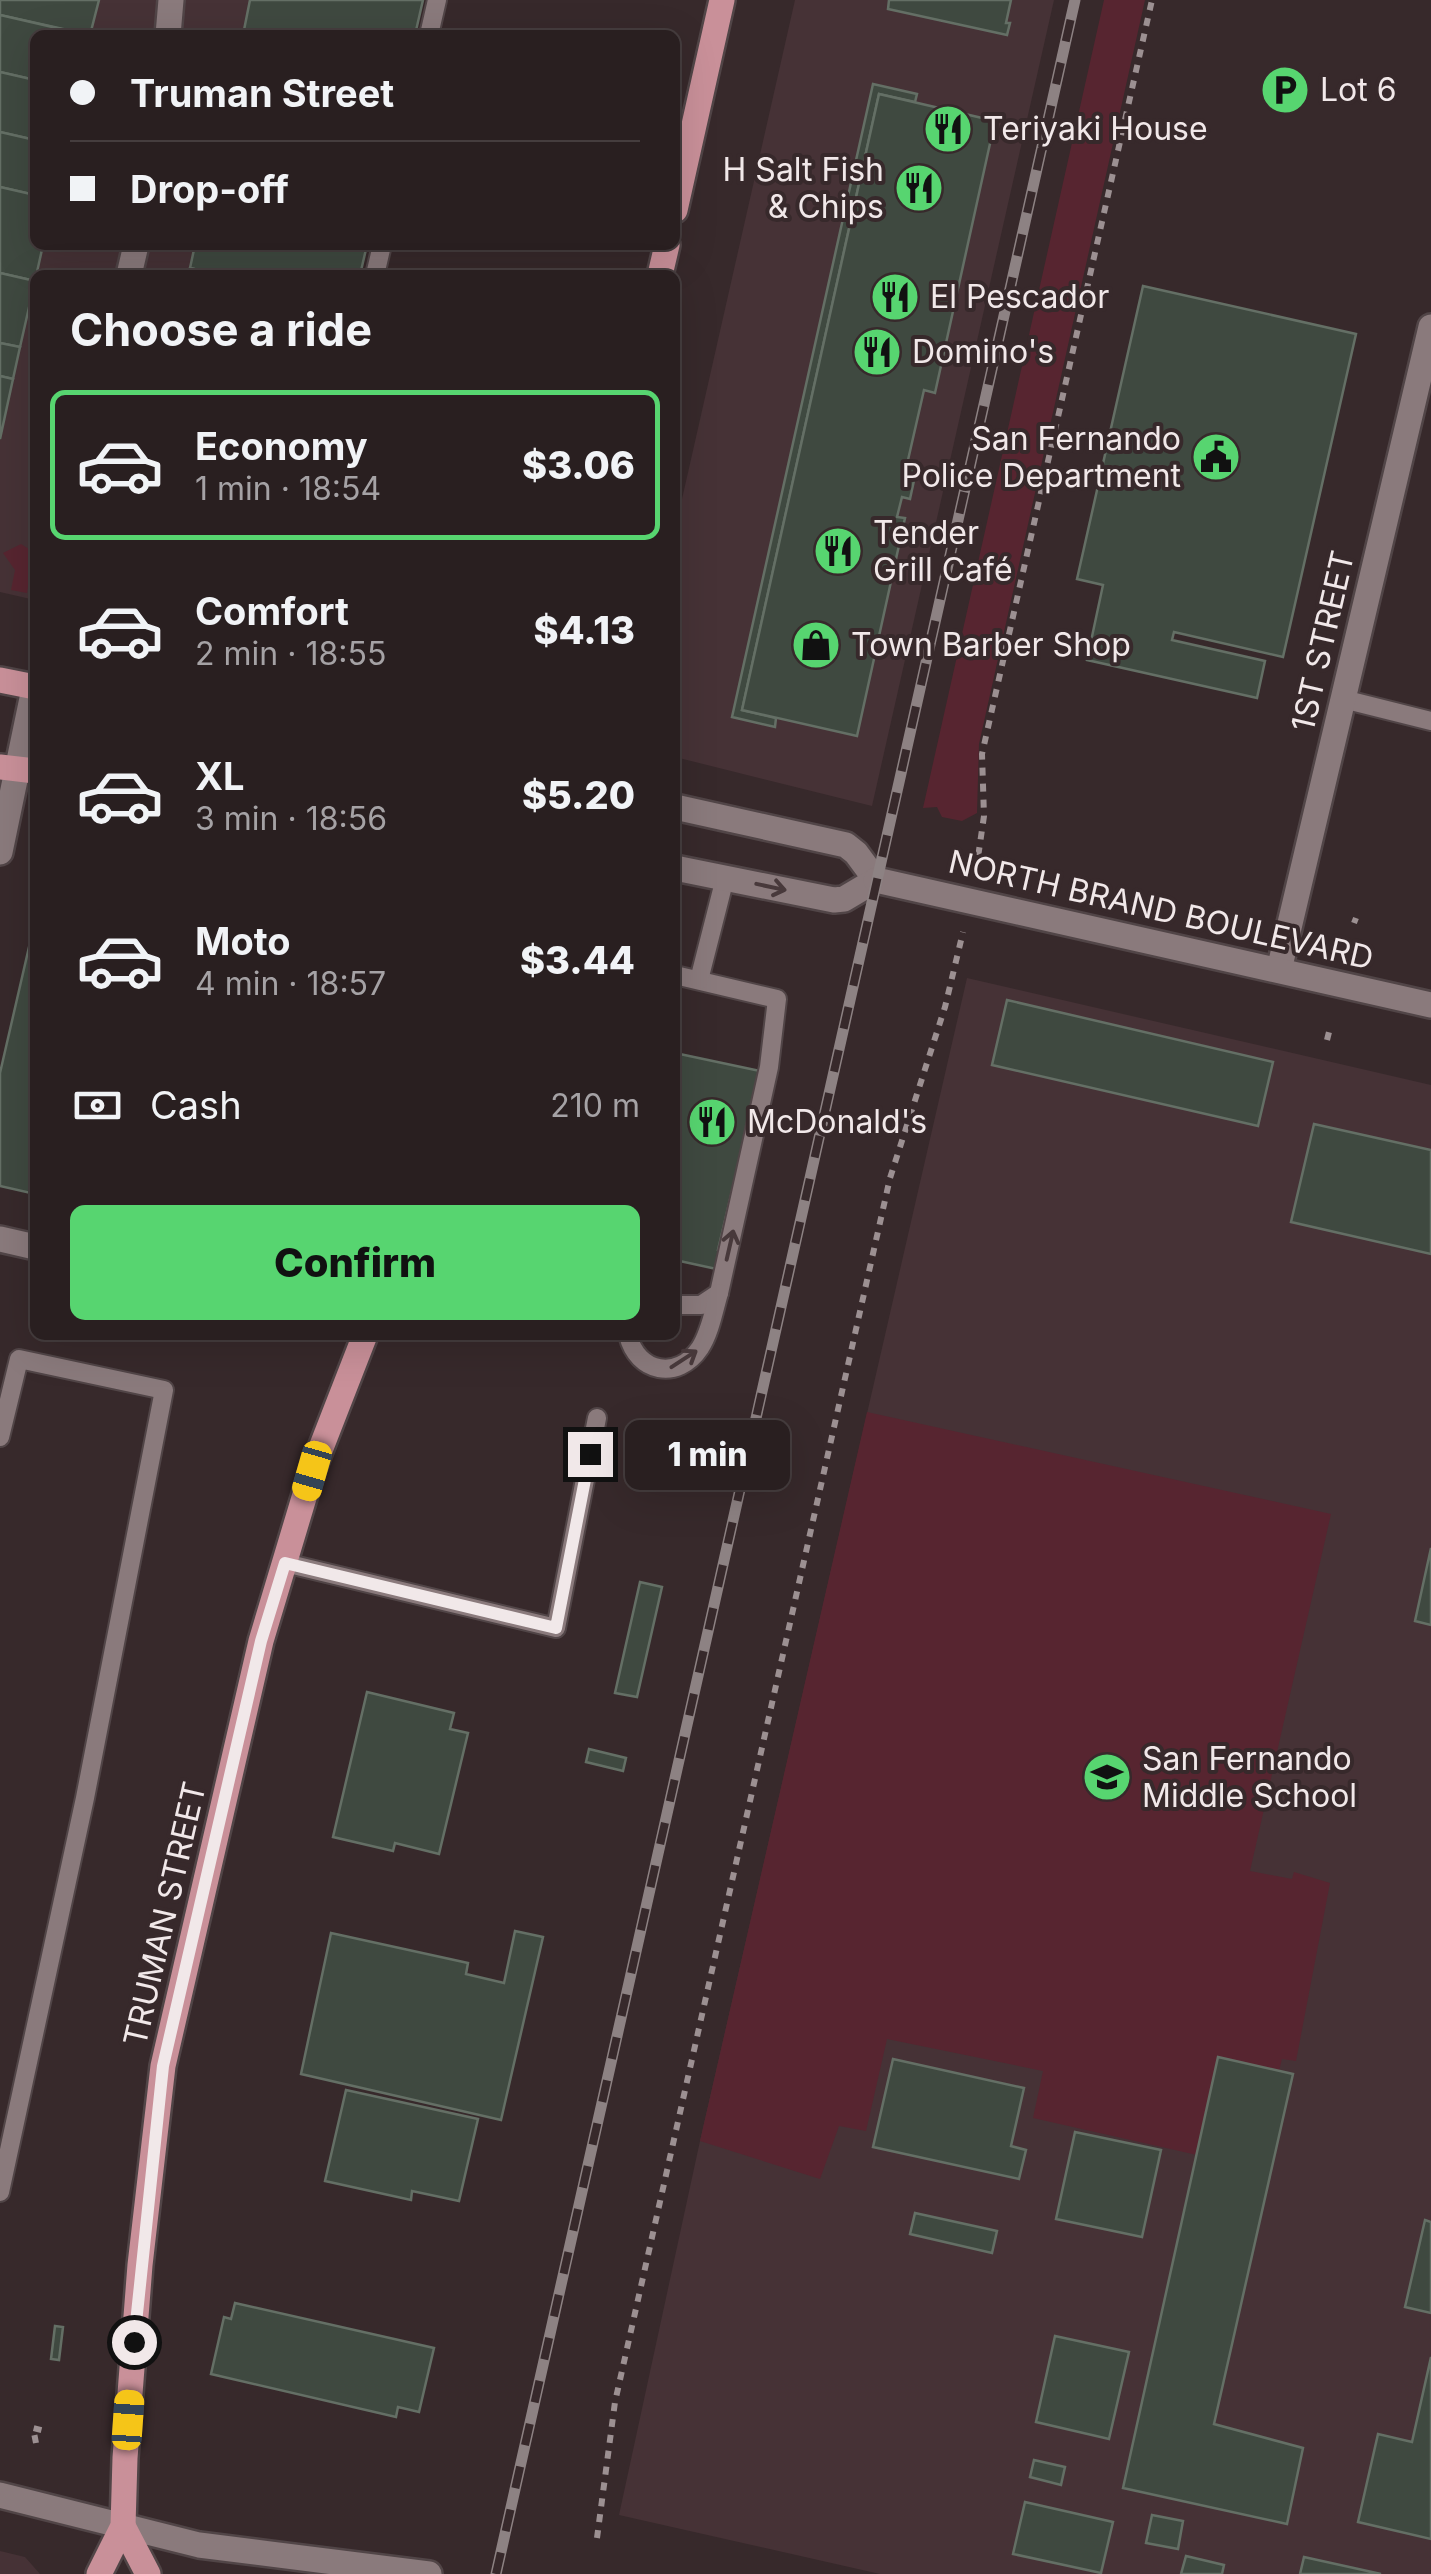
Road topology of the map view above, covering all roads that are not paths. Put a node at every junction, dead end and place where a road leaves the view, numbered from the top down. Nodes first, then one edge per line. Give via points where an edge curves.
1 (171, 0) edge
2 (438, 0) edge
3 (722, 0) edge
4 (168, 30) edge
5 (431, 30) edge
6 (680, 188) edge
7 (1431, 327) edge
8 (0, 680) edge
9 (30, 685) edge
10 (1343, 699) junction
11 (30, 710) edge
12 (1431, 721) edge
13 (18, 769) edge
14 (680, 808) edge
15 (0, 852) edge
16 (680, 869) edge
17 (724, 878) junction
18 (876, 880) junction
19 (1279, 970) junction
20 (680, 975) edge
21 (699, 980) junction
22 (1431, 1005) edge
23 (0, 1239) edge
24 (30, 1246) edge
25 (720, 1293) junction
26 (680, 1305) edge
27 (362, 1340) edge
28 (630, 1340) edge
29 (597, 1418) dead end
30 (0, 1437) edge
31 (285, 1563) junction
32 (0, 2192) edge
33 (0, 2495) edge
34 (124, 2526) junction
35 (99, 2574) edge
36 (148, 2574) edge
37 (429, 2574) edge

1 - 4 street
2 - 5 lane
3 - 6 main road
7 - 10 street, 1ST STREET
8 - 9 main road
10 - 12 lane
10 - 19 street, 1ST STREET
11 - 13 street
13 - 15 street
14 - 18 street via 846,845
16 - 17 street
17 -> 18 street via 834,900
17 - 21 lane
18 - 19 street, NORTH BRAND BOULEVARD
19 - 22 street, NORTH BRAND BOULEVARD
20 - 21 lane
25 -> 21 lane via 769,1067 777,999
23 - 24 street
25 - 26 lane via 701,1305
28 -> 25 lane via 638,1359 652,1369 687,1362 702,1346
27 - 31 main road, TRUMAN STREET
29 - 31 lane via 556,1628
30 - 32 lane via 18,1358 164,1390 86,1798
31 - 34 main road, TRUMAN STREET via 163,2066 140,2265
33 - 34 street
34 - 35 main road, TRUMAN STREET
34 - 36 main road, TRUMAN STREET
34 - 37 street via 199,2545

